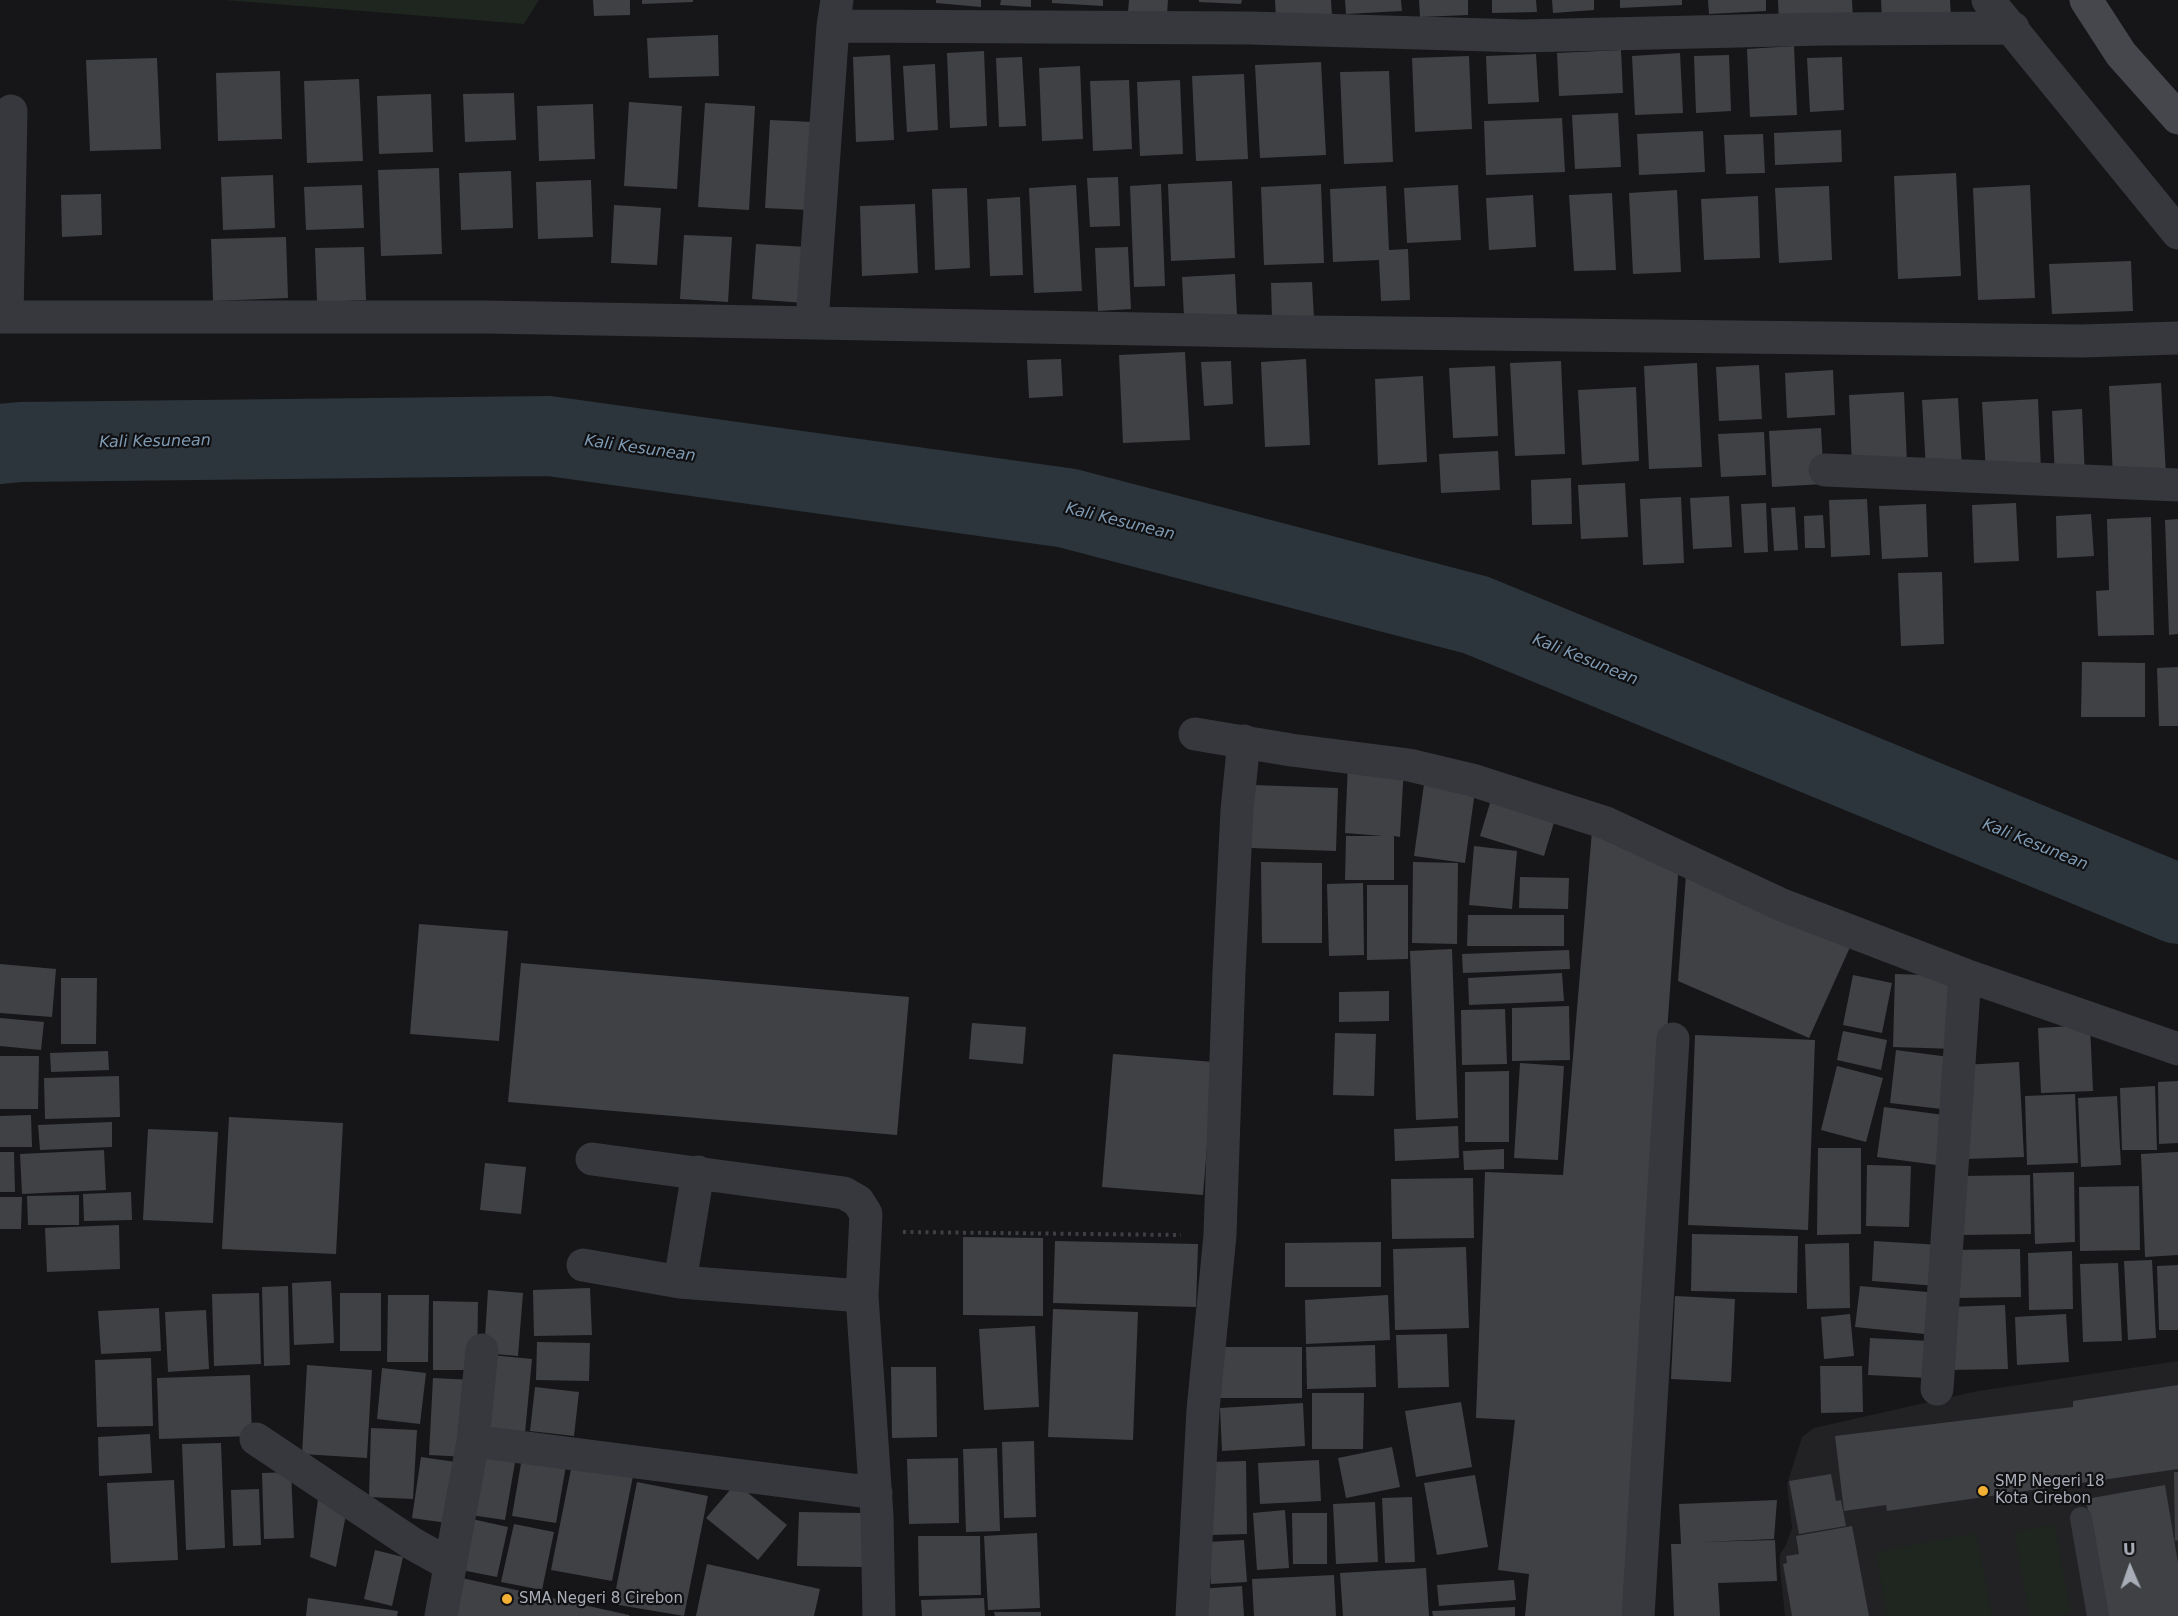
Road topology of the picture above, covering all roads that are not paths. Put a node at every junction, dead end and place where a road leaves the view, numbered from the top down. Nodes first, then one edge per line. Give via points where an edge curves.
1 (1988, 0) edge
2 (2086, 0) edge
3 (835, 13) edge
4 (1251, 14) edge
5 (2013, 28) junction
6 (11, 111) dead end
7 (2178, 118) edge
8 (2178, 233) edge
9 (3, 317) edge
10 (812, 322) junction
11 (2178, 338) edge
12 (1825, 470) dead end
13 (2178, 485) edge
14 (1195, 734) dead end
15 (1244, 741) junction
16 (1965, 975) junction
17 (1673, 1039) dead end
18 (2178, 1049) edge
19 (592, 1159) dead end
20 (699, 1172) junction
21 (583, 1265) dead end
22 (680, 1281) junction
23 (862, 1296) junction
24 (482, 1350) dead end
25 (1937, 1389) dead end
26 (256, 1439) dead end
27 (473, 1441) junction
28 (876, 1493) junction
29 (2081, 1518) dead end
30 (449, 1564) junction
31 (441, 1616) edge
32 (879, 1616) edge
33 (1192, 1616) edge
34 (1638, 1616) edge
35 (2098, 1616) edge

1 - 5 street
2 - 7 street via 2121,54
3 - 4 street
3 - 10 street
4 - 5 street via 1522,36 1825,28
5 - 8 street
6 - 9 street
9 - 10 street
10 - 11 street via 1308,332 2082,341
12 - 13 street
14 - 15 street
15 - 16 street via 1409,765 1472,780 1606,823 1782,905
15 - 33 street via 1228,972 1220,1235 1203,1410
16 - 18 street
16 - 25 street
17 - 34 street
19 - 20 street
20 - 22 street
20 - 23 street via 843,1193 858,1201 866,1214
21 - 22 street
22 - 23 street
23 - 28 street
24 - 27 street
26 - 30 street
27 - 28 street
27 - 30 street
28 - 32 street
29 - 35 lane
30 - 31 street

